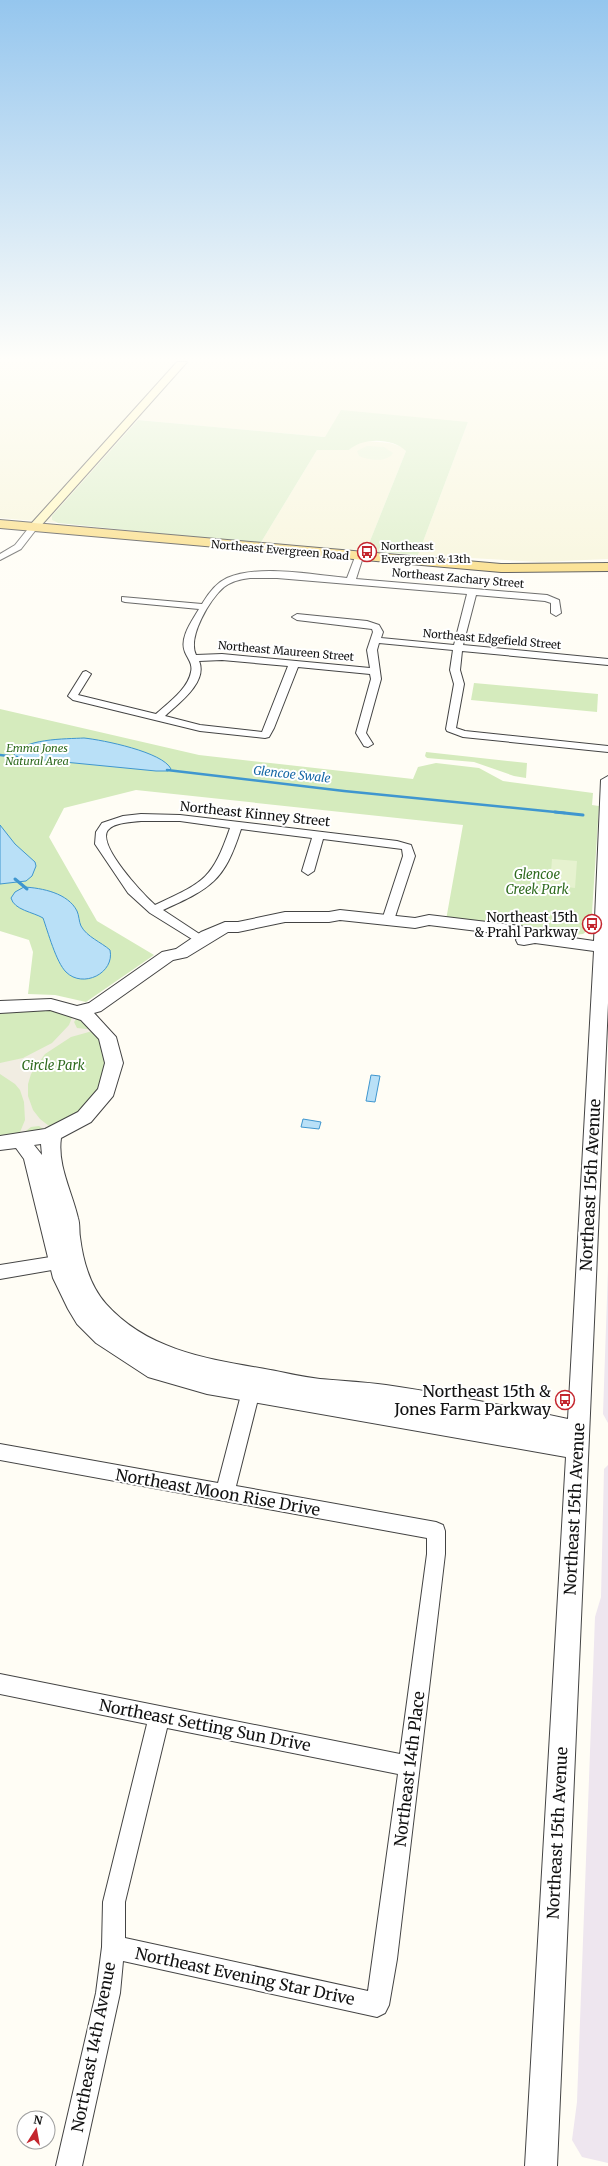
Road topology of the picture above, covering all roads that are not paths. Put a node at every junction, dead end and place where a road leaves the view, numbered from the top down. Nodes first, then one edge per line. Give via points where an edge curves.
1 (91, 463) edge
2 (0, 524) edge
3 (34, 527) junction
4 (0, 557) edge
5 (359, 557) junction
6 (608, 567) edge
7 (351, 581) junction
8 (472, 592) junction
9 (125, 599) dead end
10 (204, 606) junction
11 (556, 613) dead end
12 (297, 617) dead end
13 (374, 640) junction
14 (458, 647) junction
15 (194, 658) junction
16 (608, 662) edge
17 (294, 664) junction
18 (374, 671) junction
19 (86, 674) dead end
20 (158, 718) junction
21 (368, 744) dead end
22 (608, 749) edge
23 (608, 780) edge
24 (236, 826) junction
25 (319, 835) junction
26 (308, 871) dead end
27 (154, 910) junction
28 (388, 920) junction
29 (200, 940) junction
30 (602, 947) junction
31 (181, 953) junction
32 (0, 1007) edge
33 (78, 1012) junction
34 (100, 1026) junction
35 (52, 1134) junction
36 (22, 1142) junction
37 (0, 1143) edge
38 (67, 1262) junction
39 (0, 1272) edge
40 (251, 1391) junction
41 (578, 1440) junction
42 (0, 1452) edge
43 (225, 1493) junction
44 (436, 1531) joint
45 (0, 1684) edge
46 (159, 1716) junction
47 (409, 1766) junction
48 (113, 1947) junction
49 (377, 2005) joint
50 (69, 2166) edge
51 (541, 2166) edge

1 - 3 main road
2 - 3 main road, Northeast Evergreen Road
3 - 4 street via 18,547
3 - 5 main road, Northeast Evergreen Road
5 - 6 main road, Northeast Evergreen Road via 501,568
5 - 7 street
7 - 8 street, Northeast Zachary Street
7 - 10 street, Northeast Zachary Street via 249,575 221,584
8 - 11 street, Northeast Zachary Street via 551,599 557,605
8 - 14 street
9 - 10 street
10 - 15 street, Northeast Zachary Street via 189,637 188,645
12 - 13 street via 367,624 376,627 378,632
13 - 14 street, Northeast Edgefield Street
13 - 18 street
14 - 16 street, Northeast Edgefield Street
14 - 22 street via 455,670 459,684 450,726 453,731
15 - 17 street, Northeast Maureen Street via 222,657
15 - 20 street, Northeast Zachary Street via 197,670 192,683
17 - 18 street, Northeast Maureen Street
17 - 20 street via 265,735 214,730
18 - 21 street via 376,679 361,733
19 - 20 street via 73,696
23 - 30 street, Northeast 15th Avenue
24 - 25 street, Northeast Kinney Street
24 - 27 street via 222,865 209,880
24 - 27 street, Northeast Kinney Street via 143,817 123,819 108,824 102,830 101,844 132,890
25 - 26 street
25 - 28 street, Northeast Kinney Street via 407,847 409,856
27 - 29 street
28 - 29 street via 340,915 284,917 238,927 225,927
28 - 30 street via 415,923 428,930 521,940 535,938
29 - 31 street
30 - 41 street, Northeast 15th Avenue
31 - 33 street via 168,956 95,1007
31 - 34 street via 174,965 107,1014
32 - 33 street via 41,1003
33 - 34 street
34 - 35 street via 110,1040 115,1055 115,1071 109,1088 98,1104 82,1118
35 - 36 street
35 - 38 street via 50,1152 69,1222
36 - 37 street
36 - 38 street via 33,1157
38 - 39 street
38 - 40 street via 69,1292 84,1318 115,1345 156,1370 178,1378
38 - 41 street via 98,1311 112,1325 136,1342 180,1361 311,1388 397,1397
40 - 41 street via 452,1425
40 - 43 street
41 - 51 street, Northeast 15th Avenue
42 - 43 street, Northeast Moon Rise Drive
43 - 44 street, Northeast Moon Rise Drive
44 - 47 street, Northeast 14th Place via 436,1554
45 - 46 street, Northeast Setting Sun Drive
46 - 47 street, Northeast Setting Sun Drive
46 - 48 street, Northeast 14th Avenue via 114,1902
47 - 49 street, Northeast 14th Place
48 - 49 street, Northeast Evening Star Drive
48 - 50 street, Northeast 14th Avenue via 108,1993

